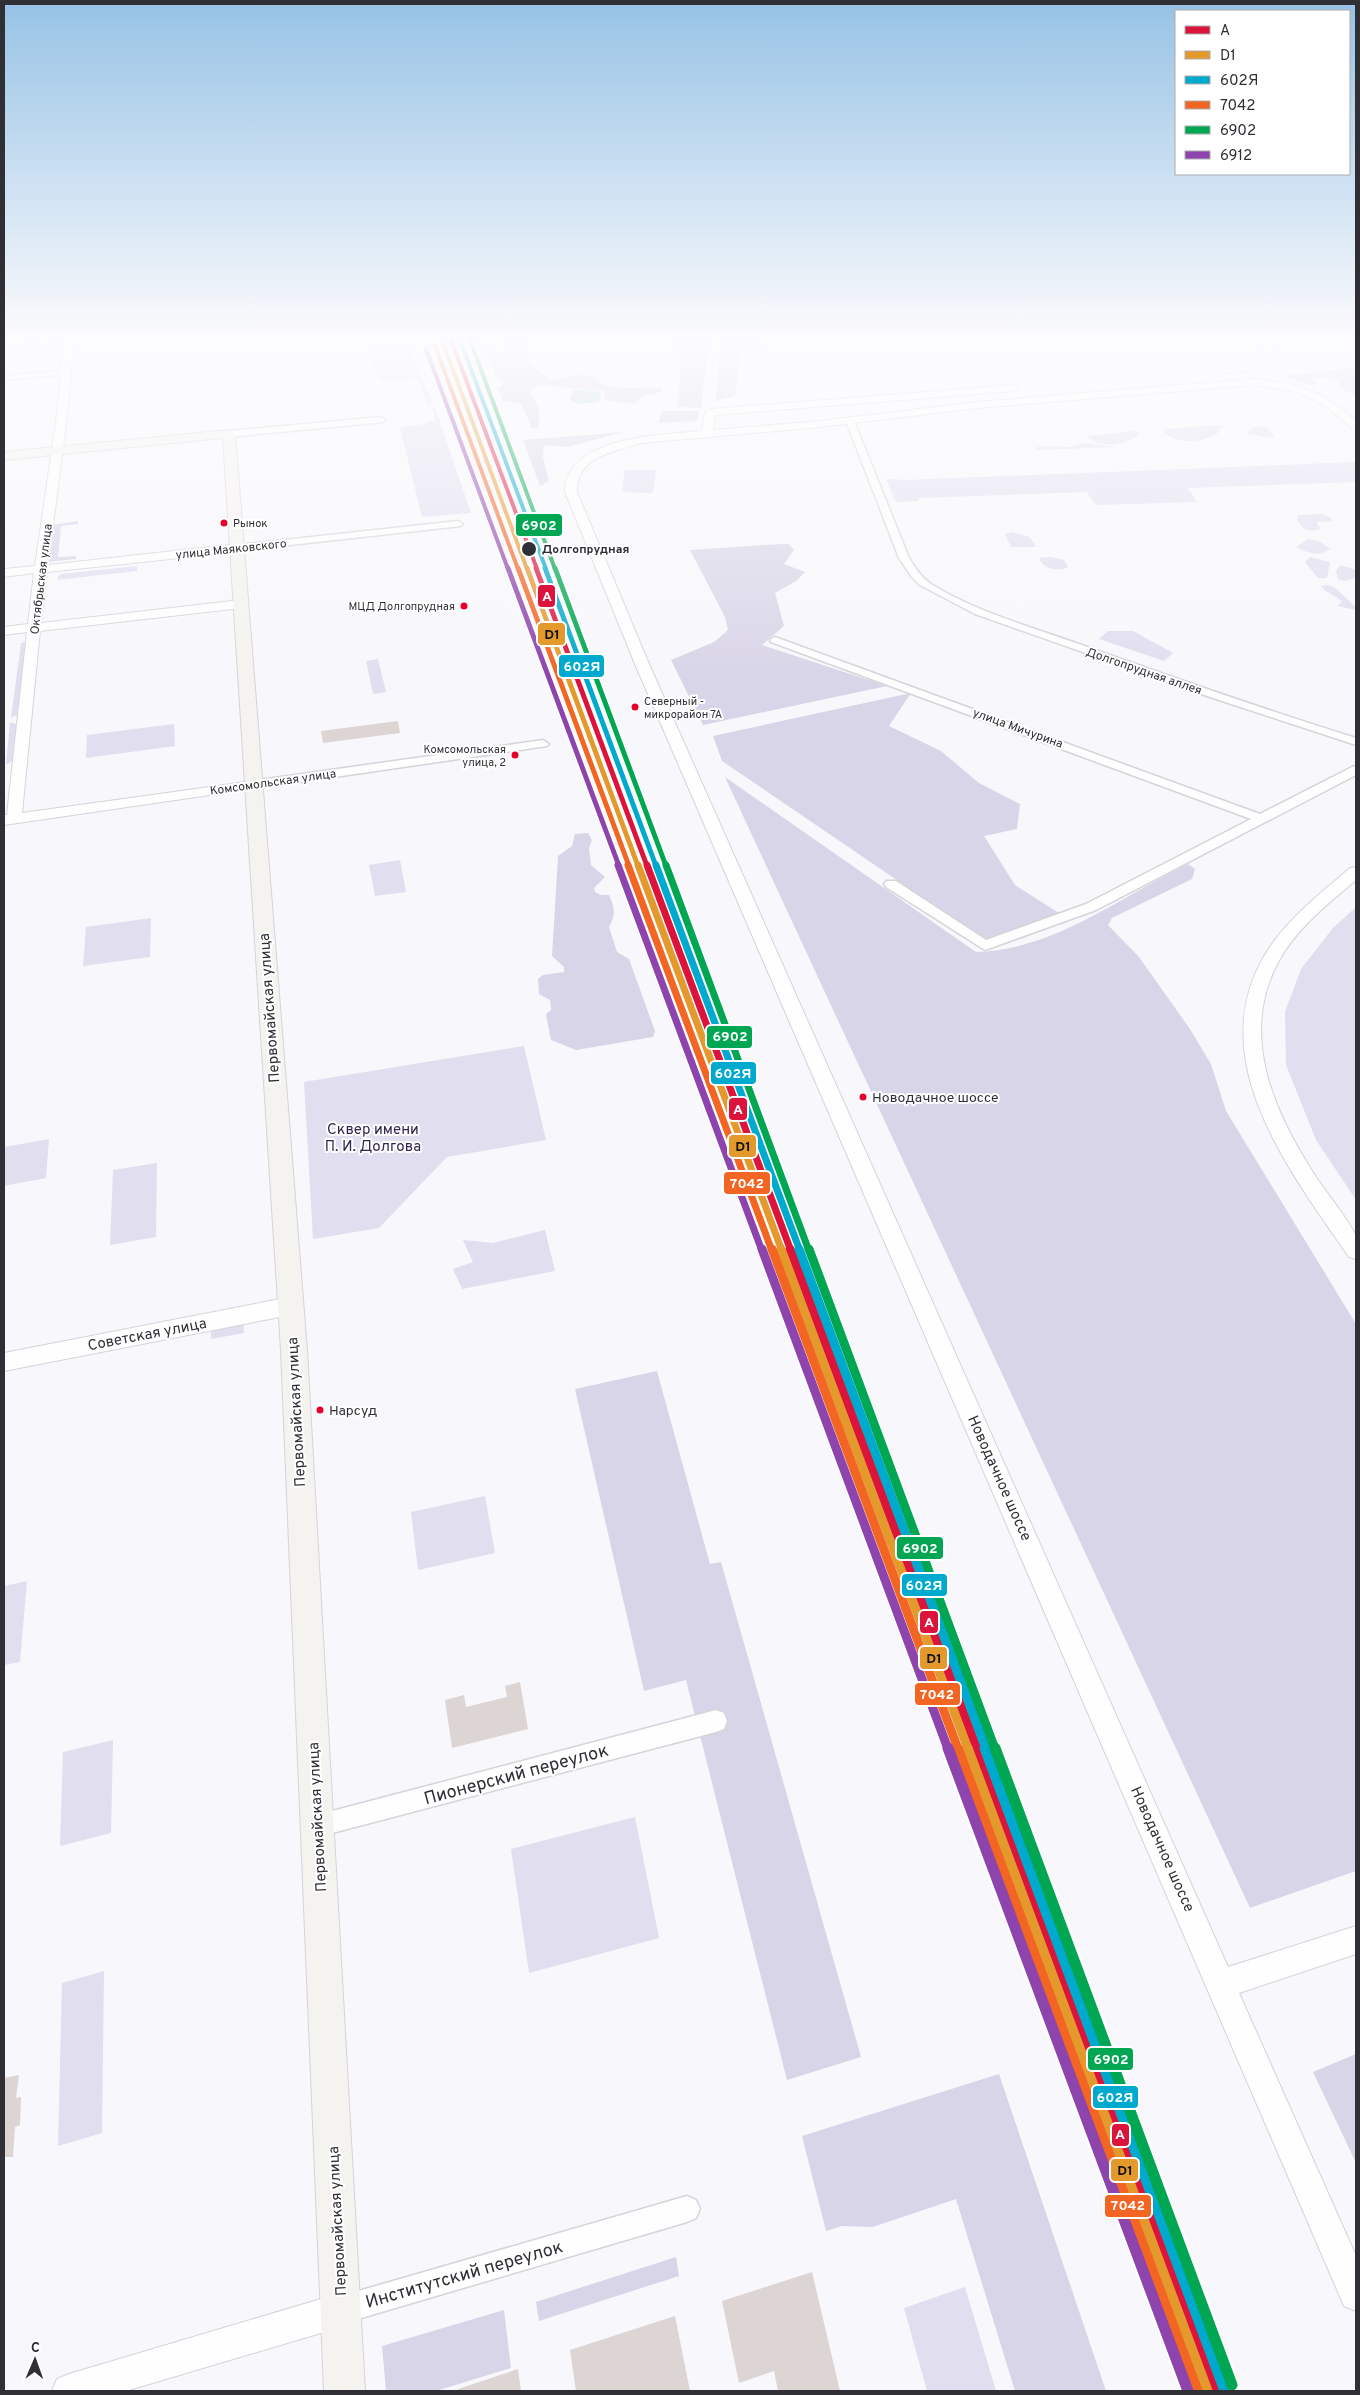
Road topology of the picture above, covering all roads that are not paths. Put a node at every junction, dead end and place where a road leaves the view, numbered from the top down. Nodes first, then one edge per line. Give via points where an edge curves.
1 (57, 451) edge
2 (49, 452) edge
3 (229, 452) edge
4 (602, 452) edge
5 (862, 452) edge
6 (4, 456) edge
7 (458, 524) dead end
8 (237, 548) junction
9 (41, 569) junction
10 (4, 573) edge
11 (934, 590) joint
12 (241, 604) junction
13 (34, 627) junction
14 (4, 631) edge
15 (775, 640) dead end
16 (1356, 742) edge
17 (543, 744) dead end
18 (1356, 770) edge
19 (253, 785) junction
20 (9, 819) edge
21 (1261, 819) junction
22 (1356, 872) edge
23 (891, 884) dead end
24 (1356, 1251) edge
25 (290, 1306) junction
26 (4, 1362) edge
27 (716, 1721) dead end
28 (317, 1826) junction
29 (1356, 1940) edge
30 (1222, 1984) junction
31 (687, 2209) dead end
32 (1356, 2294) edge
33 (341, 2310) junction
34 (69, 2391) edge
35 (345, 2391) edge

1 - 9 street, Октябрьская улица
2 - 6 main road
3 - 8 main road, Первомайская улица
4 - 30 street, Новодачное шоссе via 578,467 571,479 573,499
5 - 11 street via 904,558 914,575
7 - 8 street, улица Маяковского
8 - 9 street, улица Маяковского
8 - 12 main road, Первомайская улица
9 - 10 street, улица Маяковского
9 - 13 street, Октябрьская улица
11 - 16 street, Долгопрудная аллея via 1111,659
12 - 13 street
12 - 19 main road, Первомайская улица
13 - 14 street
13 - 20 street, Октябрьская улица
15 - 21 street, улица Мичурина
17 - 19 street, Комсомольская улица
18 - 21 street
19 - 20 street, Комсомольская улица
19 - 25 main road, Первомайская улица
21 - 23 street via 1091,908 985,945
22 - 24 street via 1291,931 1271,959 1256,990 1251,1027 1255,1065 1269,1108 1295,1161
25 - 26 street, Советская улица
25 - 28 main road, Первомайская улица
27 - 28 street, Пионерский переулок
28 - 33 main road, Первомайская улица
29 - 30 street
30 - 32 street, Новодачное шоссе
31 - 33 street, Институтский переулок
33 - 34 street, Институтский переулок
33 - 35 main road, Первомайская улица

